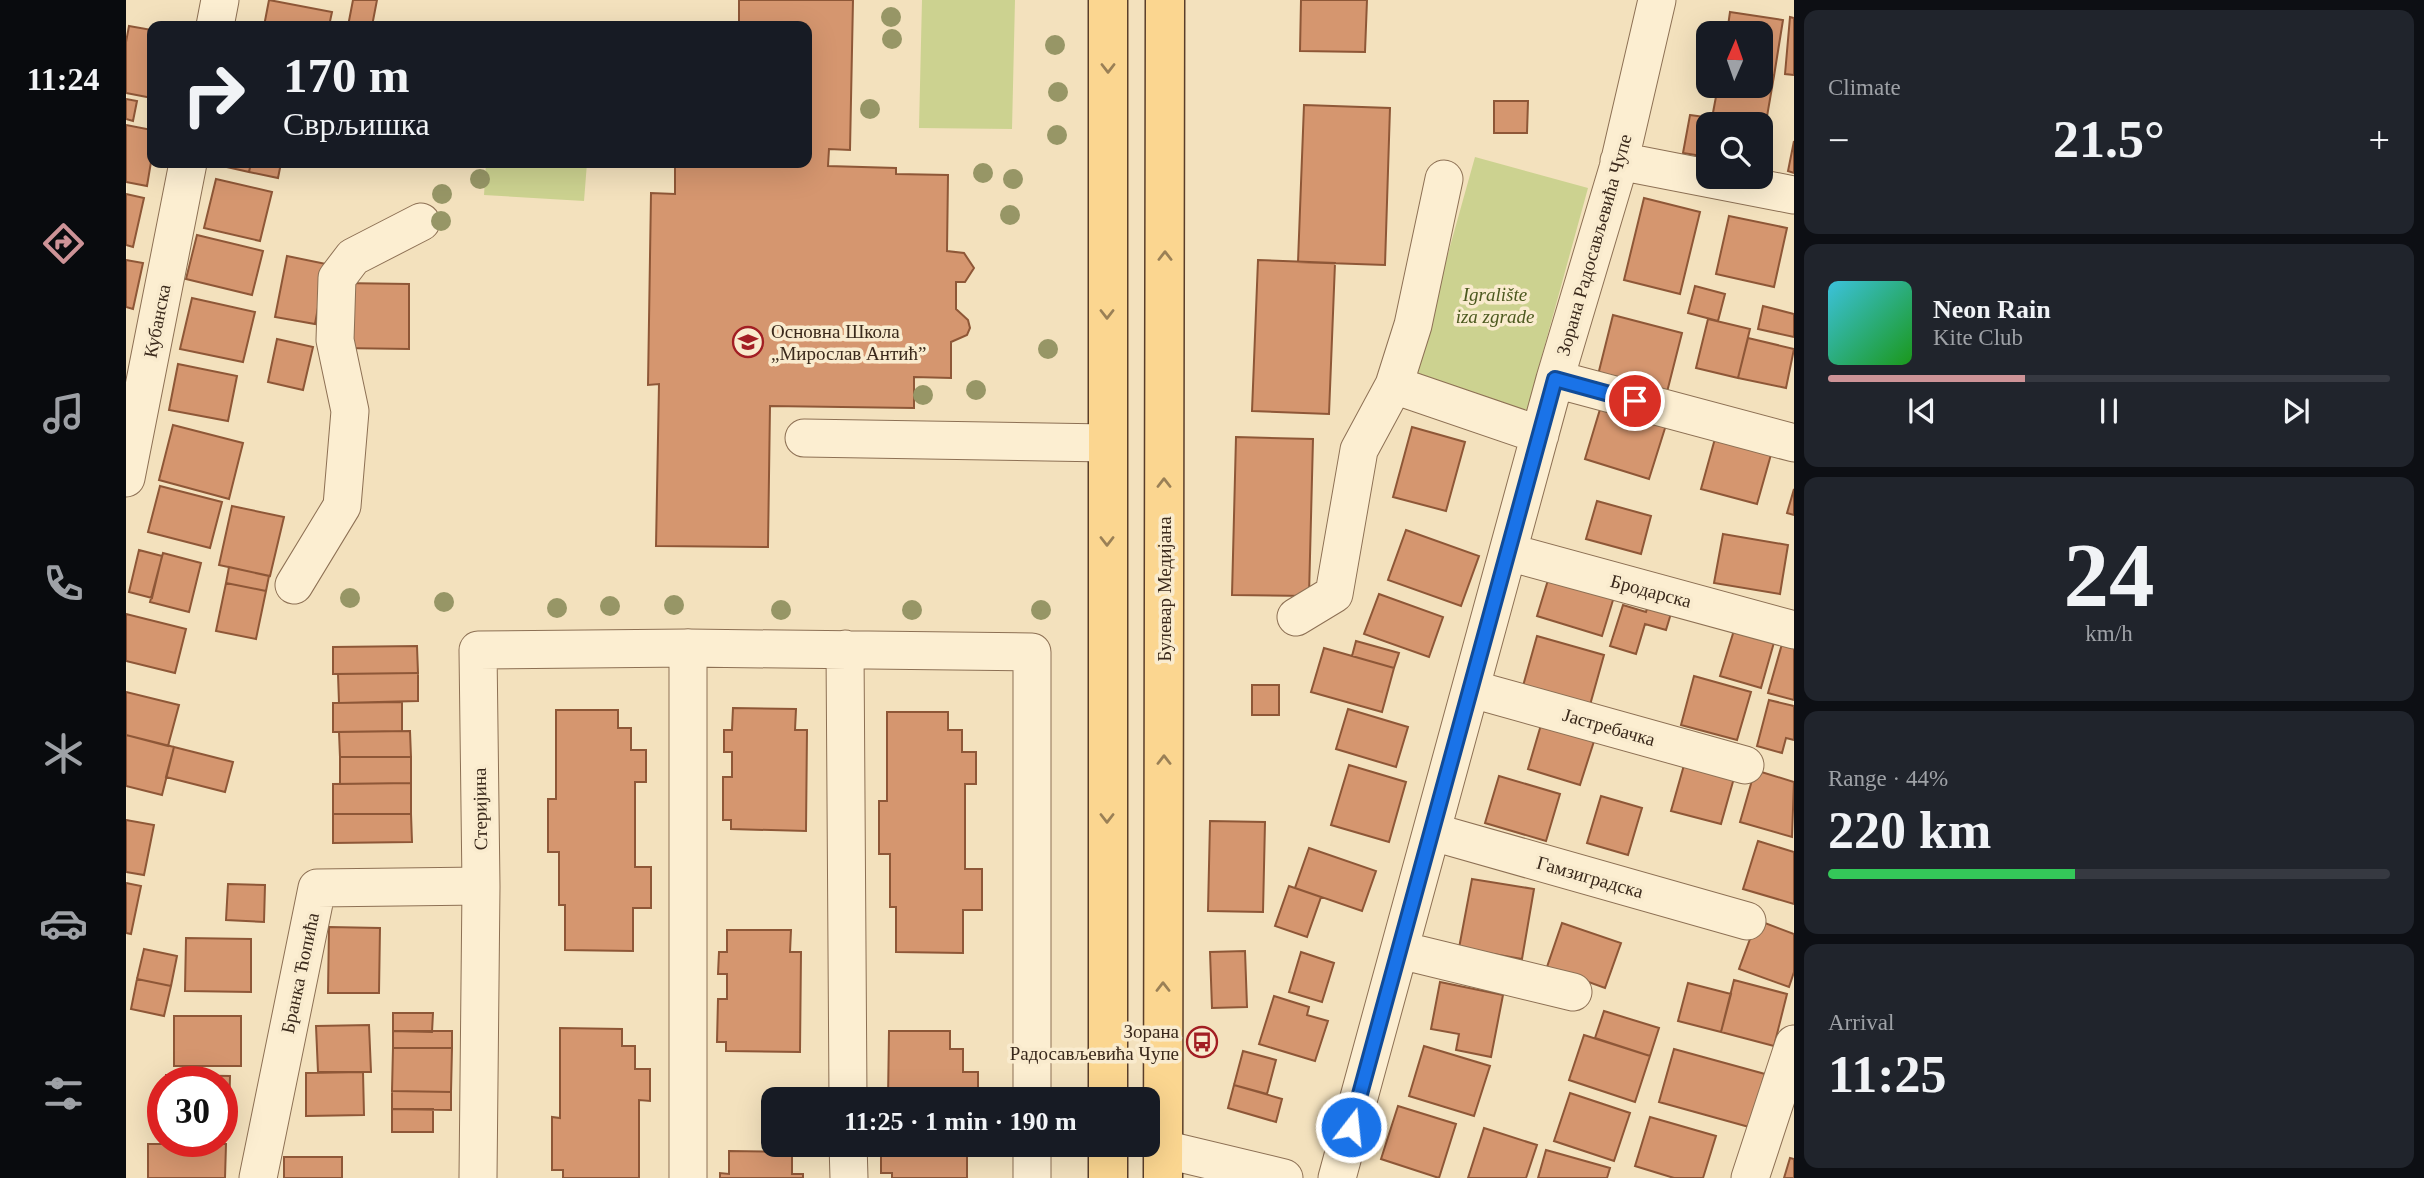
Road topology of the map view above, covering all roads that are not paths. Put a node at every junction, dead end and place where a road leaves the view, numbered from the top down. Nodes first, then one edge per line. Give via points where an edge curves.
1 (220, 0) edge
2 (1108, 0) edge
3 (1165, 0) edge
4 (1657, 0) edge
5 (216, 21) edge
6 (1619, 160) junction
7 (187, 168) edge
8 (1444, 179) dead end
9 (1794, 195) edge
10 (421, 222) dead end
11 (1555, 379) junction
12 (1394, 385) junction
13 (1540, 435) junction
14 (804, 438) dead end
15 (1107, 443) junction
16 (1794, 443) edge
17 (127, 469) edge
18 (1508, 552) junction
19 (294, 585) dead end
20 (1296, 617) dead end
21 (1794, 629) edge
22 (688, 648) junction
23 (845, 649) junction
24 (1472, 689) junction
25 (1745, 765) dead end
26 (1433, 832) junction
27 (481, 886) junction
28 (1747, 921) dead end
29 (1400, 950) junction
30 (1573, 992) dead end
31 (1794, 1044) edge
32 (848, 1087) edge
33 (1032, 1087) edge
34 (1108, 1087) edge
35 (848, 1157) edge
36 (1032, 1157) edge
37 (1108, 1157) edge
38 (1163, 1163) edge
39 (258, 1178) edge
40 (478, 1178) edge
41 (688, 1178) edge
42 (849, 1178) edge
43 (1032, 1178) edge
44 (1108, 1178) edge
45 (1284, 1178) edge
46 (1337, 1178) edge
47 (1750, 1178) edge

1 - 5 street
2 -> 15 main road
38 -> 3 main road, Булевар Медијана
4 - 6 street, Зорана Радосављевића Чупе
6 - 9 street
6 - 11 street, Зорана Радосављевића Чупе
7 - 17 street, Кубанска
8 - 12 street via 1419,302
10 - 19 street via 353,257 337,278 335,340 350,411 342,506
11 - 13 street, Зорана Радосављевића Чупе
11 - 16 street
12 - 13 street
12 - 20 street via 1359,450 1334,594
13 - 18 street, Зорана Радосављевића Чупе
14 - 15 street
15 -> 34 main road
18 - 21 street, Бродарска
18 - 24 street, Зорана Радосављевића Чупе
22 - 23 street, Стеријина
22 - 27 street, Стеријина via 478,650
22 - 41 street
23 - 32 street
23 - 33 street, Стеријина via 1032,652
24 - 25 street, Јастребачка
24 - 26 street, Зорана Радосављевића Чупе
26 - 28 street, Гамзиградска
26 - 29 street, Зорана Радосављевића Чупе
27 - 39 street, Бранка Ћопића via 317,888
27 - 40 street, Стеријина
29 - 30 street
29 - 46 street, Зорана Радосављевића Чупе
31 - 47 street
35 - 42 street
36 - 43 street
37 - 44 main road
38 - 45 street

